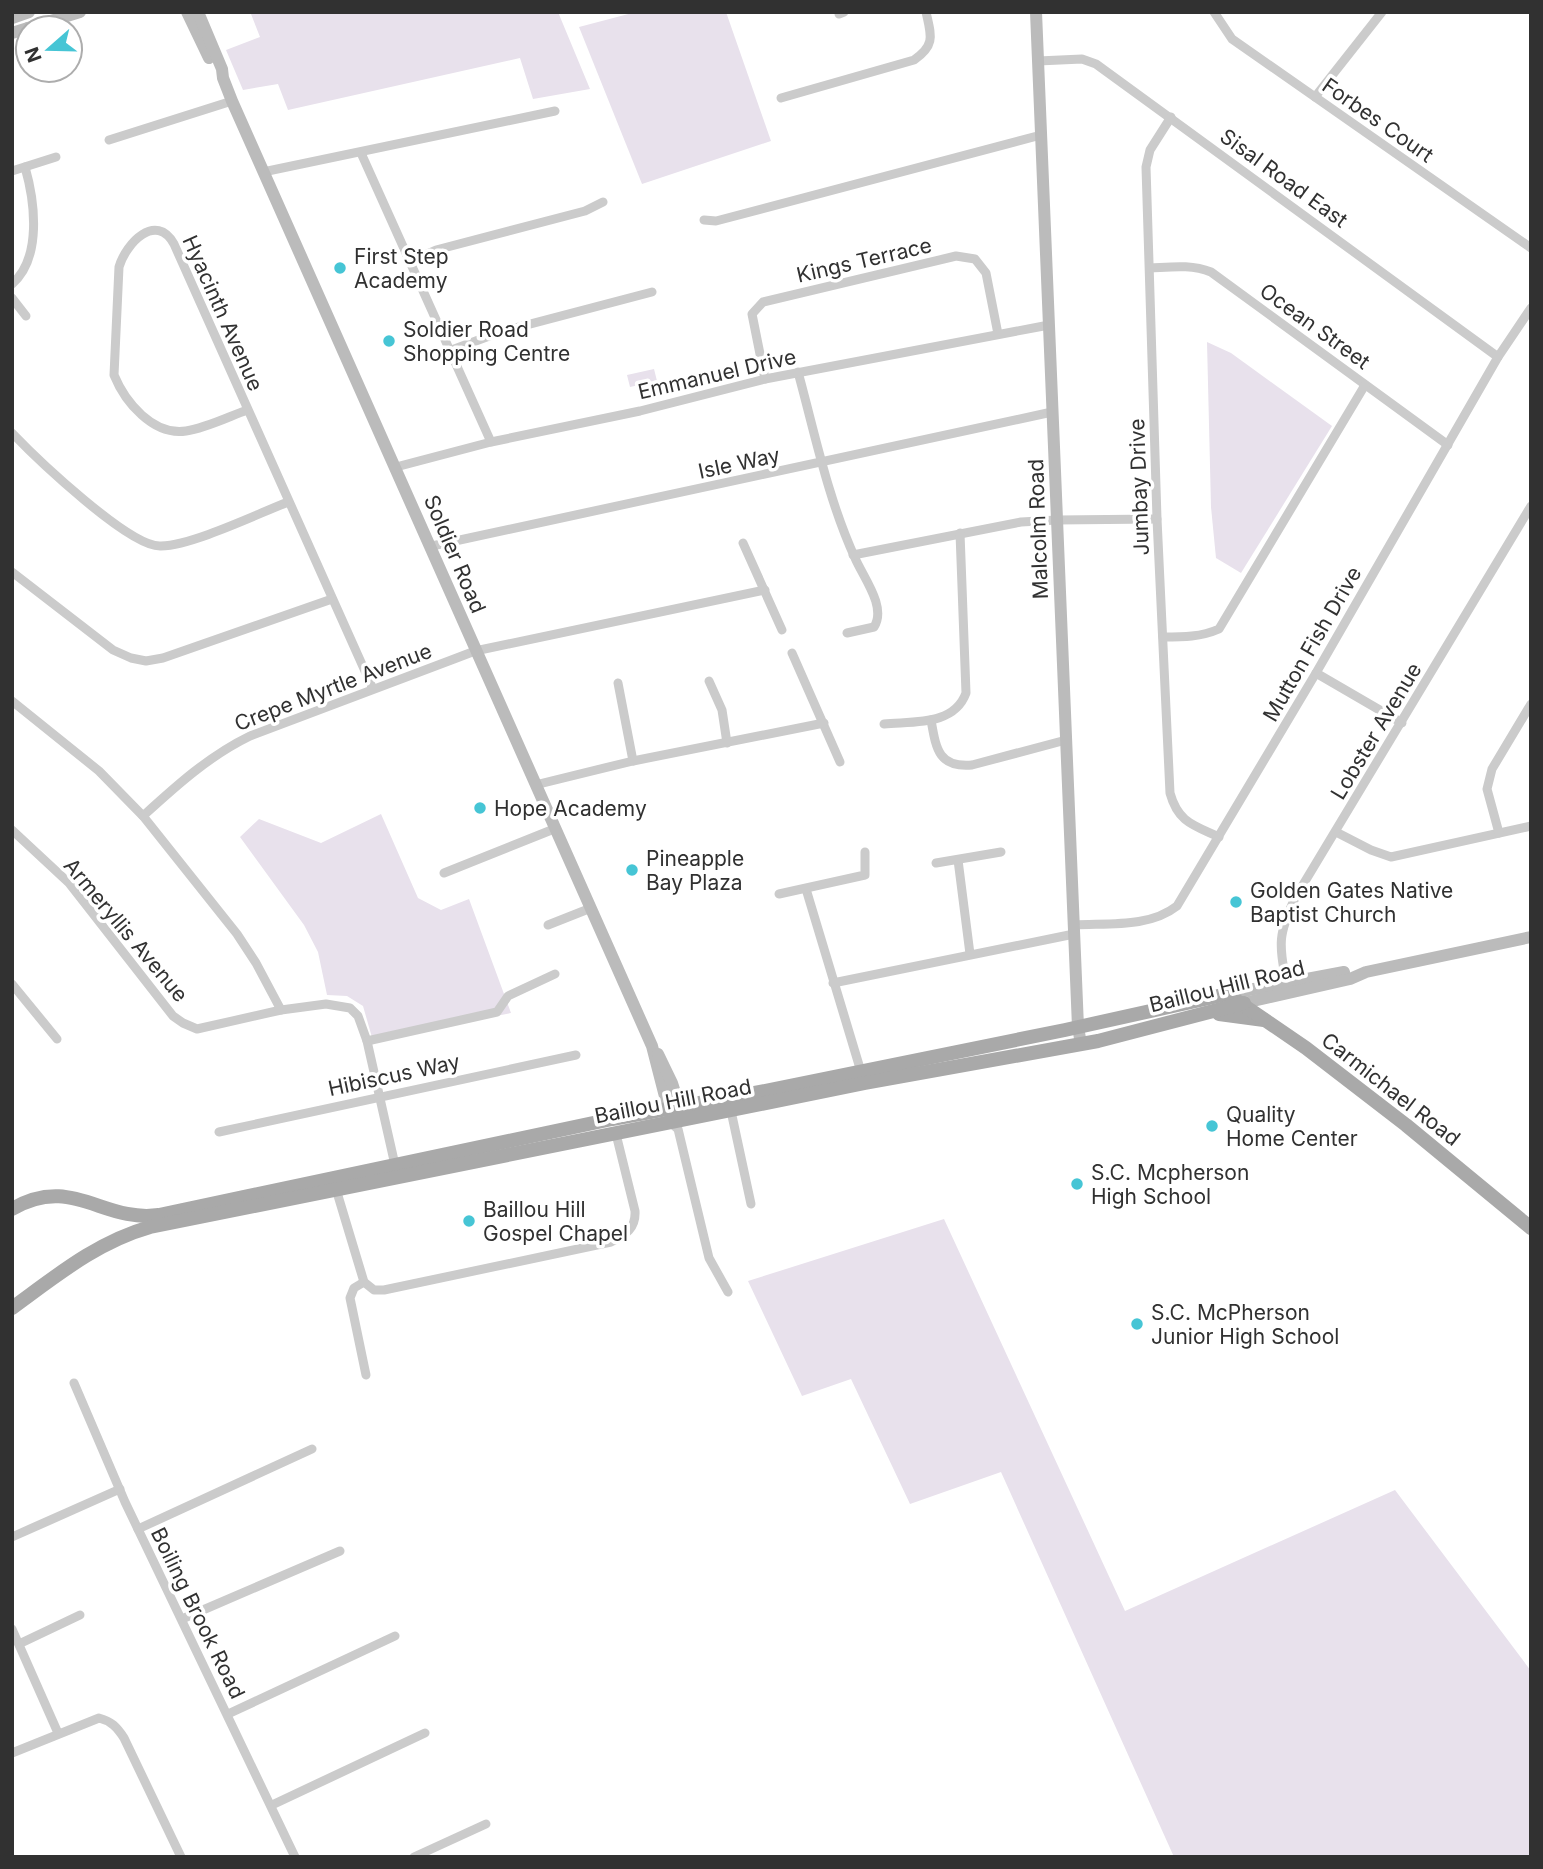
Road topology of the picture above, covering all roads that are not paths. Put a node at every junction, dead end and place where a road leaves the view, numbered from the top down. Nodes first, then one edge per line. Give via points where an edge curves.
1 (29, 12) edge
2 (187, 12) edge
3 (198, 12) edge
4 (926, 12) edge
5 (1036, 12) edge
6 (1214, 12) edge
7 (1376, 14) edge
8 (12, 18) edge
9 (1038, 61) junction
10 (223, 78) junction
11 (1315, 97) junction
12 (781, 98) dead end
13 (232, 101) junction
14 (555, 111) dead end
15 (1171, 117) junction
16 (1041, 135) junction
17 (109, 140) dead end
18 (361, 153) junction
19 (56, 157) dead end
20 (25, 167) junction
21 (12, 171) edge
22 (263, 172) junction
23 (603, 202) dead end
24 (704, 220) dead end
25 (1531, 248) edge
26 (409, 262) junction
27 (1150, 268) junction
28 (12, 284) edge
29 (652, 292) dead end
30 (12, 298) edge
31 (1531, 308) edge
32 (26, 316) dead end
33 (1049, 325) junction
34 (998, 334) junction
35 (449, 351) junction
36 (1498, 357) junction
37 (799, 372) junction
38 (765, 379) junction
39 (1365, 385) junction
40 (247, 410) junction
41 (1052, 412) junction
42 (12, 433) edge
43 (491, 442) junction
44 (1448, 445) junction
45 (822, 463) junction
46 (396, 467) junction
47 (288, 502) junction
48 (1531, 506) edge
49 (1157, 519) junction
50 (1057, 520) junction
51 (960, 533) junction
52 (743, 543) dead end
53 (432, 546) junction
54 (853, 555) junction
55 (12, 572) edge
56 (765, 590) junction
57 (332, 599) junction
58 (782, 630) dead end
59 (848, 633) dead end
60 (1163, 637) junction
61 (475, 651) junction
62 (793, 653) dead end
63 (1316, 673) junction
64 (709, 681) dead end
65 (618, 683) dead end
66 (373, 689) junction
67 (12, 701) edge
68 (1531, 704) edge
69 (931, 720) junction
70 (824, 723) junction
71 (1402, 723) junction
72 (884, 724) dead end
73 (1066, 740) junction
74 (727, 743) junction
75 (633, 761) junction
76 (840, 762) dead end
77 (535, 785) junction
78 (143, 816) junction
79 (1531, 826) edge
80 (554, 829) junction
81 (12, 830) edge
82 (1336, 832) junction
83 (1499, 833) junction
84 (1219, 837) junction
85 (865, 852) dead end
86 (1001, 852) dead end
87 (958, 860) junction
88 (936, 863) dead end
89 (444, 873) dead end
90 (806, 889) junction
91 (779, 894) dead end
92 (591, 908) junction
93 (548, 925) dead end
94 (1074, 929) junction
95 (1531, 937) edge
96 (970, 954) junction
97 (555, 974) dead end
98 (1359, 974) junction
99 (1286, 982) junction
100 (833, 983) junction
101 (12, 984) edge
102 (1227, 994) junction
103 (1244, 1003) junction
104 (281, 1010) junction
105 (1211, 1013) junction
106 (1266, 1020) junction
107 (1078, 1027) junction
108 (57, 1039) dead end
109 (367, 1041) junction
110 (1081, 1044) junction
111 (576, 1055) dead end
112 (863, 1077) junction
113 (379, 1096) junction
114 (731, 1111) junction
115 (676, 1118) junction
116 (219, 1132) dead end
117 (616, 1134) junction
118 (395, 1165) junction
119 (336, 1189) junction
120 (751, 1204) dead end
121 (12, 1209) edge
122 (116, 1211) junction
123 (1531, 1228) edge
124 (121, 1237) junction
125 (365, 1282) junction
126 (727, 1292) dead end
127 (12, 1308) edge
128 (366, 1375) dead end
129 (74, 1382) dead end
130 (312, 1449) dead end
131 (120, 1489) junction
132 (138, 1529) junction
133 (12, 1537) edge
134 (340, 1550) dead end
135 (79, 1615) dead end
136 (182, 1619) junction
137 (12, 1629) edge
138 (394, 1636) dead end
139 (19, 1644) junction
140 (228, 1714) junction
141 (58, 1733) junction
142 (425, 1733) dead end
143 (12, 1753) edge
144 (272, 1805) junction
145 (486, 1824) dead end
146 (181, 1857) edge
147 (295, 1857) edge
148 (414, 1857) edge

1 - 8 main road
2 - 10 main road, Soldier Road
3 - 10 main road, Soldier Road
4 - 12 street via 930,44 915,60
5 - 9 main road, Malcolm Road
6 - 11 street, Forbes Court via 1231,39
7 - 11 street
9 - 15 street, Sisal Road East via 1096,64
9 - 16 main road, Malcolm Road
10 - 13 main road, Soldier Road
11 - 25 street, Forbes Court
13 - 17 street
13 - 22 main road, Soldier Road
14 - 18 street
15 - 27 street, Jumbay Drive via 1150,150 1146,167
15 - 36 street, Sisal Road East
16 - 24 street
16 - 33 main road, Malcolm Road
18 - 22 street
18 - 26 street
19 - 20 street
20 - 21 street
20 - 28 street via 34,214 31,249
22 - 46 main road, Soldier Road
23 - 26 street
26 - 35 street
27 - 39 street, Ocean Street via 1186,266 1211,272
27 - 49 street, Jumbay Drive
29 - 35 street via 500,332
30 - 32 street
31 - 36 street, Mutton Fish Drive
33 - 34 street, Emmanuel Drive
33 - 41 main road, Malcolm Road
34 - 37 street, Emmanuel Drive
34 - 38 street, Kings Terrace via 986,273 975,259 956,256 763,302 752,314
35 - 43 street
36 - 44 street, Mutton Fish Drive
37 - 38 street, Emmanuel Drive
37 - 45 street
38 - 43 street, Emmanuel Drive
39 - 44 street, Ocean Street
39 - 60 street via 1219,629
40 - 40 street, Hyacinth Avenue via 186,431 172,431 144,417 121,391 114,375 120,267 123,253 140,236 151,231 168,234
40 - 47 street
41 - 45 street, Isle Way
41 - 50 main road, Malcolm Road
42 - 47 street via 43,465 145,544 179,543
43 - 46 street, Emmanuel Drive
44 - 63 street, Mutton Fish Drive
45 - 53 street, Isle Way
45 - 54 street
46 - 53 main road, Soldier Road
47 - 57 street
48 - 71 street, Lobster Avenue
49 - 50 street
49 - 60 street, Jumbay Drive
50 - 51 street
50 - 73 main road, Malcolm Road
51 - 54 street
51 - 69 street via 965,693 954,711
52 - 56 street
53 - 61 main road, Soldier Road
54 - 59 street via 877,604 878,616 874,627
55 - 57 street via 113,650 146,661
56 - 58 street
56 - 61 street, Crepe Myrtle Avenue
57 - 66 street
60 - 84 street, Jumbay Drive via 1170,793 1179,815
61 - 66 street, Crepe Myrtle Avenue
61 - 77 main road, Soldier Road
62 - 70 street
63 - 71 street
63 - 84 street, Mutton Fish Drive
64 - 74 street via 722,710
65 - 75 street
66 - 78 street, Crepe Myrtle Avenue via 225,748
67 - 78 street via 99,771
68 - 83 street via 1492,769 1487,789
69 - 72 street
69 - 73 street via 941,755 958,766
70 - 74 street
70 - 76 street
71 - 82 street, Lobster Avenue
73 - 94 main road, Malcolm Road
74 - 75 street
75 - 77 street
77 - 80 main road, Soldier Road
78 - 104 street via 237,934
79 - 83 street
80 - 89 street
80 - 92 main road, Soldier Road
81 - 104 street, Armeryllis Avenue via 69,883 183,1023 197,1029
82 - 83 street via 1391,857
82 - 99 street, Lobster Avenue via 1282,926 1280,948
84 - 94 street, Mutton Fish Drive via 1188,891 1169,912 1154,919
85 - 90 street via 865,875
86 - 87 street
87 - 88 street
87 - 96 street
90 - 91 street
90 - 100 street
92 - 93 street
92 - 115 main road, Soldier Road via 652,1046
94 - 96 street, Mutton Fish Drive
94 - 107 main road, Malcolm Road
95 - 98 main road, Baillou Hill Road
96 - 100 street, Mutton Fish Drive
97 - 109 street via 508,996 497,1012
98 - 99 main road, Baillou Hill Road
98 - 103 main road, Baillou Hill Road
99 - 102 main road, Baillou Hill Road
100 - 112 street
101 - 108 street
102 - 103 main road
102 - 107 main road, Baillou Hill Road
103 - 105 main road, Baillou Hill Road
103 - 106 main road
104 - 109 street, Armeryllis Avenue via 326,1004 350,1008
105 - 106 main road, Carmichael Road
105 - 110 main road, Baillou Hill Road
106 - 123 main road, Carmichael Road via 1406,1125
107 - 110 main road, Malcolm Road
107 - 112 main road, Baillou Hill Road
109 - 113 street, Armeryllis Avenue
110 - 112 main road, Baillou Hill Road
111 - 113 street, Hibiscus Way
112 - 114 main road, Baillou Hill Road
112 - 115 main road, Baillou Hill Road
113 - 116 street, Hibiscus Way
113 - 118 street, Armeryllis Avenue
114 - 115 main road, Baillou Hill Road
114 - 120 street
115 - 117 main road, Baillou Hill Road
115 - 118 main road, Baillou Hill Road
115 - 126 street via 709,1258
117 - 119 main road, Baillou Hill Road
117 - 125 street via 635,1211 630,1231 623,1237 384,1290 374,1290
118 - 122 main road, Baillou Hill Road via 159,1215
119 - 124 main road, Baillou Hill Road via 176,1221
119 - 125 street
121 - 122 main road, Baillou Hill Road via 38,1198 62,1196
122 - 124 main road
124 - 127 main road, Baillou Hill Road via 89,1253
125 - 128 street via 354,1288 349,1298
129 - 131 street, Boiling Brook Road
130 - 132 street
131 - 132 street, Boiling Brook Road
131 - 133 street
132 - 136 street, Boiling Brook Road
134 - 136 street
135 - 139 street
136 - 140 street, Boiling Brook Road
137 - 139 street
138 - 140 street
139 - 141 street
140 - 144 street, Boiling Brook Road
141 - 143 street
141 - 146 street via 99,1718 117,1728
142 - 144 street
144 - 147 street, Boiling Brook Road
145 - 148 street

